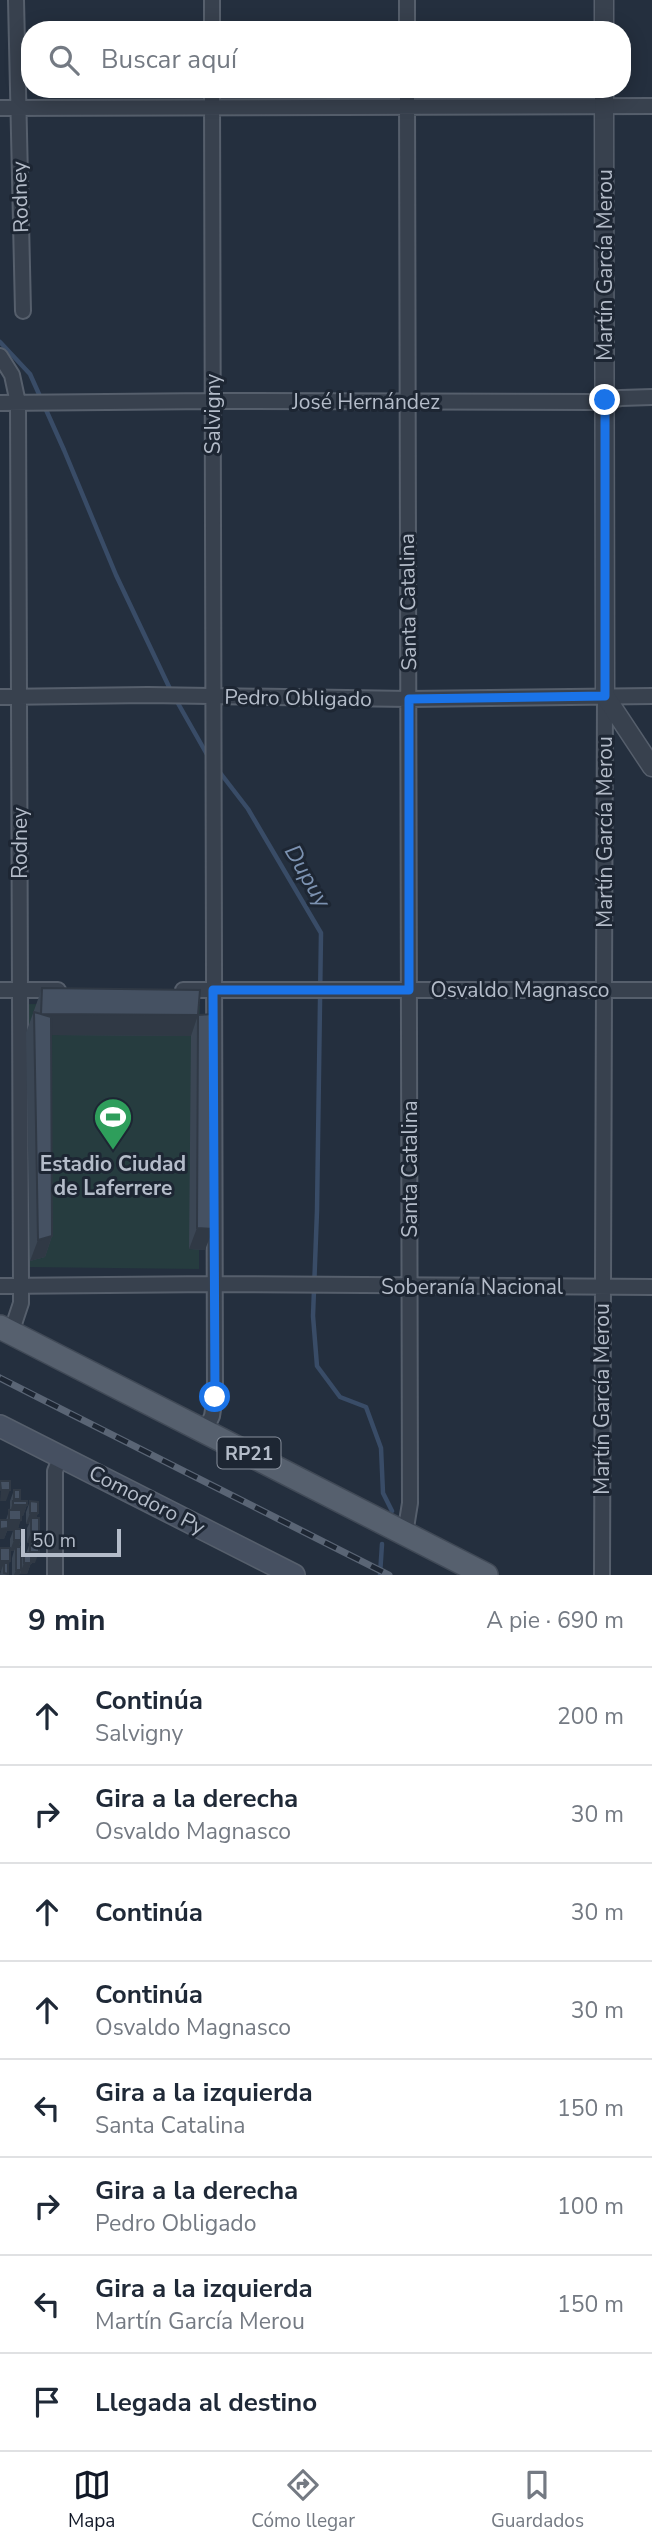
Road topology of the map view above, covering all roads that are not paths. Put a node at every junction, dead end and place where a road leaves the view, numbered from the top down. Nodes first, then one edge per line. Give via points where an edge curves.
1 (16, 0) edge
2 (212, 0) edge
3 (407, 0) edge
4 (604, 0) edge
5 (212, 21) edge
6 (407, 21) edge
7 (604, 21) edge
8 (212, 98) edge
9 (407, 98) edge
10 (604, 98) edge
11 (652, 106) edge
12 (212, 107) junction
13 (407, 107) junction
14 (0, 108) edge
15 (18, 108) junction
16 (23, 311) dead end
17 (0, 356) edge
18 (652, 397) edge
19 (605, 400) junction
20 (213, 401) junction
21 (0, 403) edge
22 (18, 403) junction
23 (406, 403) junction
24 (605, 696) junction
25 (652, 696) edge
26 (0, 697) edge
27 (20, 697) junction
28 (213, 697) junction
29 (409, 699) junction
30 (652, 767) edge
31 (0, 990) edge
32 (20, 990) junction
33 (75, 990) edge
34 (172, 990) edge
35 (213, 990) junction
36 (409, 990) junction
37 (605, 990) junction
38 (652, 990) edge
39 (215, 1284) junction
40 (0, 1286) edge
41 (21, 1287) junction
42 (410, 1287) junction
43 (602, 1287) junction
44 (652, 1287) edge
45 (6, 1330) edge
46 (0, 1426) edge
47 (205, 1431) junction
48 (61, 1456) junction
49 (405, 1534) junction
50 (55, 1575) edge
51 (294, 1575) edge
52 (486, 1575) edge
53 (602, 1575) edge

1 - 15 street, Rodney
2 - 5 street
3 - 6 street
4 - 7 street
8 - 12 street, Salvigny
9 - 13 street, Santa Catalina
10 - 11 street
10 - 13 street
10 - 19 street, Martín García Merou
12 - 13 street
12 - 15 street
12 - 20 street, Salvigny
13 - 23 street, Santa Catalina
14 - 15 street
15 - 16 street, Rodney
17 - 22 street, Rodney via 12,375
18 - 19 street, José Hernández
19 - 23 street, José Hernández
19 - 24 street, Martín García Merou
20 - 22 street, José Hernández
20 - 23 street, José Hernández
20 - 28 street, Salvigny
21 - 22 street
22 - 27 street, Rodney
23 - 29 street, Santa Catalina
24 - 25 street, Pedro Obligado
24 - 29 street, Pedro Obligado
24 - 30 street
24 - 37 street, Martín García Merou
26 - 27 street
27 - 28 street, Pedro Obligado
27 - 32 street, Rodney
28 - 29 street, Pedro Obligado
28 - 35 street, Salvigny
29 - 36 street, Santa Catalina
31 - 32 street
32 - 33 street
32 - 41 street, Rodney
34 - 35 street
35 - 36 street, Osvaldo Magnasco
35 - 39 street
36 - 37 street, Osvaldo Magnasco
36 - 42 street, Santa Catalina
37 - 38 street, Osvaldo Magnasco
37 - 43 street, Martín García Merou
39 - 41 street
39 - 42 street, Soberanía Nacional
39 - 47 street via 215,1397
40 - 41 street
41 - 45 street, Rodney via 19,1311
42 - 43 street, Soberanía Nacional
42 - 49 street, Santa Catalina via 410,1503
43 - 44 street, Soberanía Nacional
43 - 53 street, Martín García Merou
45 - 47 main road, RP21
46 - 48 main road, Comodoro Py
47 - 49 main road, RP21
48 - 50 street via 55,1471
48 - 51 main road, Comodoro Py
49 - 52 main road, RP21

